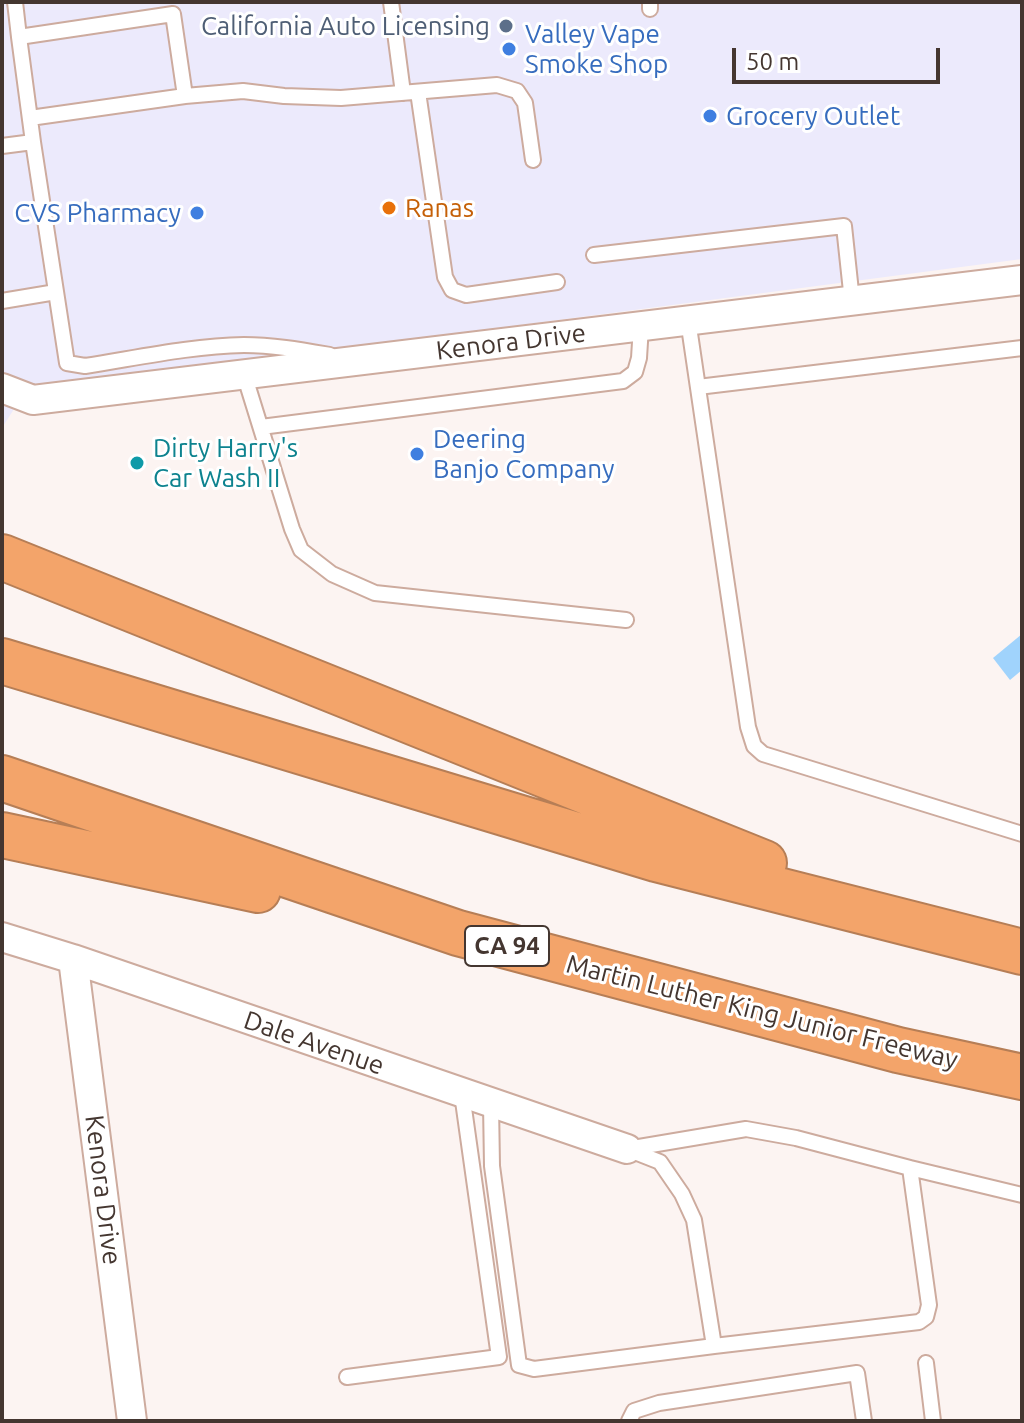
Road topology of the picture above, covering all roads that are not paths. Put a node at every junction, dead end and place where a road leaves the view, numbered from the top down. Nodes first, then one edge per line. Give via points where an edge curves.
1 (15, 2) edge
2 (391, 2) edge
3 (172, 8) edge
4 (19, 37) junction
5 (411, 93) junction
6 (185, 96) junction
7 (30, 118) junction
8 (33, 142) junction
9 (2, 146) edge
10 (533, 160) dead end
11 (594, 255) dead end
12 (1022, 280) edge
13 (557, 282) dead end
14 (56, 292) junction
15 (2, 301) edge
16 (852, 301) junction
17 (688, 320) junction
18 (641, 326) junction
19 (1022, 348) edge
20 (358, 360) junction
21 (244, 374) junction
22 (698, 387) junction
23 (6, 395) edge
24 (261, 427) junction
25 (2, 557) edge
26 (626, 620) dead end
27 (2, 661) edge
28 (2, 778) edge
29 (1022, 834) edge
30 (2, 835) edge
31 (922, 928) junction
32 (458, 933) junction
33 (2, 937) edge
34 (1022, 952) edge
35 (73, 959) junction
36 (1022, 1077) edge
37 (462, 1094) junction
38 (491, 1104) junction
39 (627, 1149) junction
40 (910, 1168) junction
41 (1022, 1195) edge
42 (714, 1346) junction
43 (926, 1363) dead end
44 (347, 1377) dead end
45 (132, 1421) edge
46 (629, 1421) edge
47 (864, 1421) edge
48 (933, 1421) edge

1 - 4 lane
2 - 5 lane
3 - 4 lane
3 - 6 lane
4 - 7 lane
5 - 6 lane via 341,98 243,91
5 - 10 lane via 497,85 517,91 525,103
5 - 13 lane via 445,277 452,290 466,295
6 - 7 lane
7 - 8 lane
8 - 9 lane
8 - 14 lane
11 - 16 lane via 844,226
12 - 16 street, Kenora Drive
14 - 15 lane
14 - 20 lane via 67,363 85,366 245,345
16 - 17 street, Kenora Drive
17 - 18 street, Kenora Drive
17 - 22 lane
18 - 20 street, Kenora Drive
18 - 24 lane via 635,372 623,381
19 - 22 lane
20 - 21 street, Kenora Drive
21 - 23 street, Kenora Drive via 33,400
21 - 24 lane
22 - 29 lane via 754,746 763,754
24 - 26 lane via 301,550 332,574 375,593
25 - 31 highway
27 - 31 highway via 656,859
28 - 32 highway, Martin Luther King Junior Freeway / CA 94
30 - 32 highway
31 - 34 highway
32 - 36 highway, Martin Luther King Junior Freeway / CA 94 via 898,1050
33 - 35 street, Dale Avenue
35 - 37 street, Dale Avenue
35 - 45 street, Kenora Drive
37 - 38 street, Dale Avenue
37 - 44 lane via 499,1357
38 - 39 street, Dale Avenue
38 - 42 lane via 492,1166 519,1365 534,1369
39 - 40 lane via 746,1129
39 - 42 lane via 660,1162 694,1220
40 - 41 lane
40 - 42 lane via 929,1305 926,1317 919,1322
43 - 48 lane
46 - 47 lane via 634,1411 659,1403 857,1373

